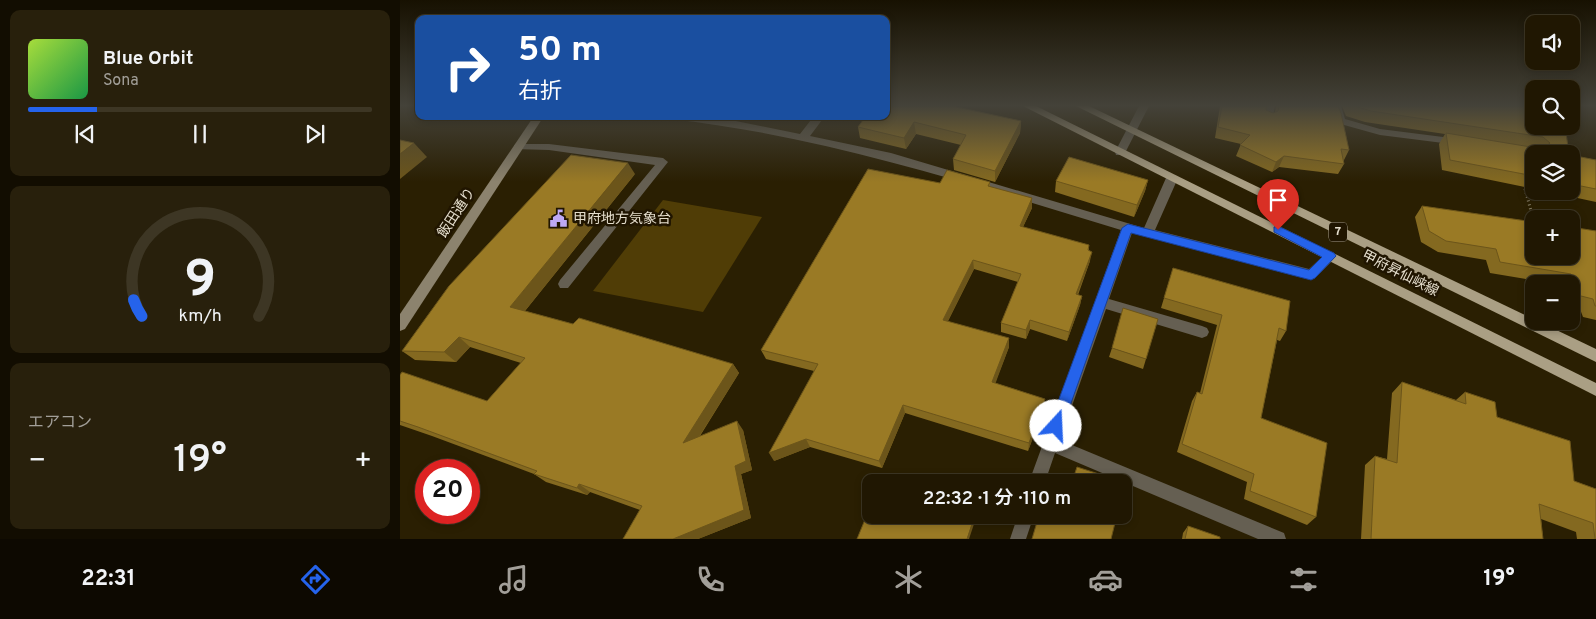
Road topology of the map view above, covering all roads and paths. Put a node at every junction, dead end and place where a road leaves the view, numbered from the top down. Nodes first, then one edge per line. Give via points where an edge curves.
1 (529, 131) edge
2 (770, 131) edge
3 (808, 131) edge
4 (1078, 131) edge
5 (1130, 131) edge
6 (1133, 131) edge
7 (1377, 131) edge
8 (803, 138) junction
9 (1472, 143) edge
10 (518, 147) junction
11 (1120, 152) junction
12 (1172, 178) junction
13 (1522, 178) edge
14 (1531, 210) edge
15 (1128, 228) junction
16 (1148, 233) junction
17 (1330, 256) junction
18 (564, 284) dead end
19 (1101, 302) junction
20 (400, 325) edge
21 (1202, 332) dead end
22 (1596, 356) edge
23 (1596, 390) edge
24 (1050, 444) junction
25 (1040, 474) edge
26 (1023, 524) edge
27 (1018, 539) edge
28 (1278, 539) edge

1 - 10 main road, 飯田通り
2 - 8 lane
3 - 8 lane
4 - 11 main road, 甲府昇仙峡線 / 7
5 - 11 lane
6 - 22 main road, 甲府昇仙峡線 / 7
7 - 9 lane
8 - 15 lane via 891,157
10 - 18 lane via 549,147 663,162
10 - 20 main road, 飯田通り
11 - 12 main road, 甲府昇仙峡線 / 7
12 - 16 lane
12 - 17 main road, 甲府昇仙峡線 / 7
13 - 14 path
15 - 16 lane
15 - 19 lane
16 - 17 lane via 1311,275
17 - 23 main road, 甲府昇仙峡線 / 7
19 - 21 lane
19 - 24 lane
24 - 25 lane
24 - 28 lane
26 - 27 lane

